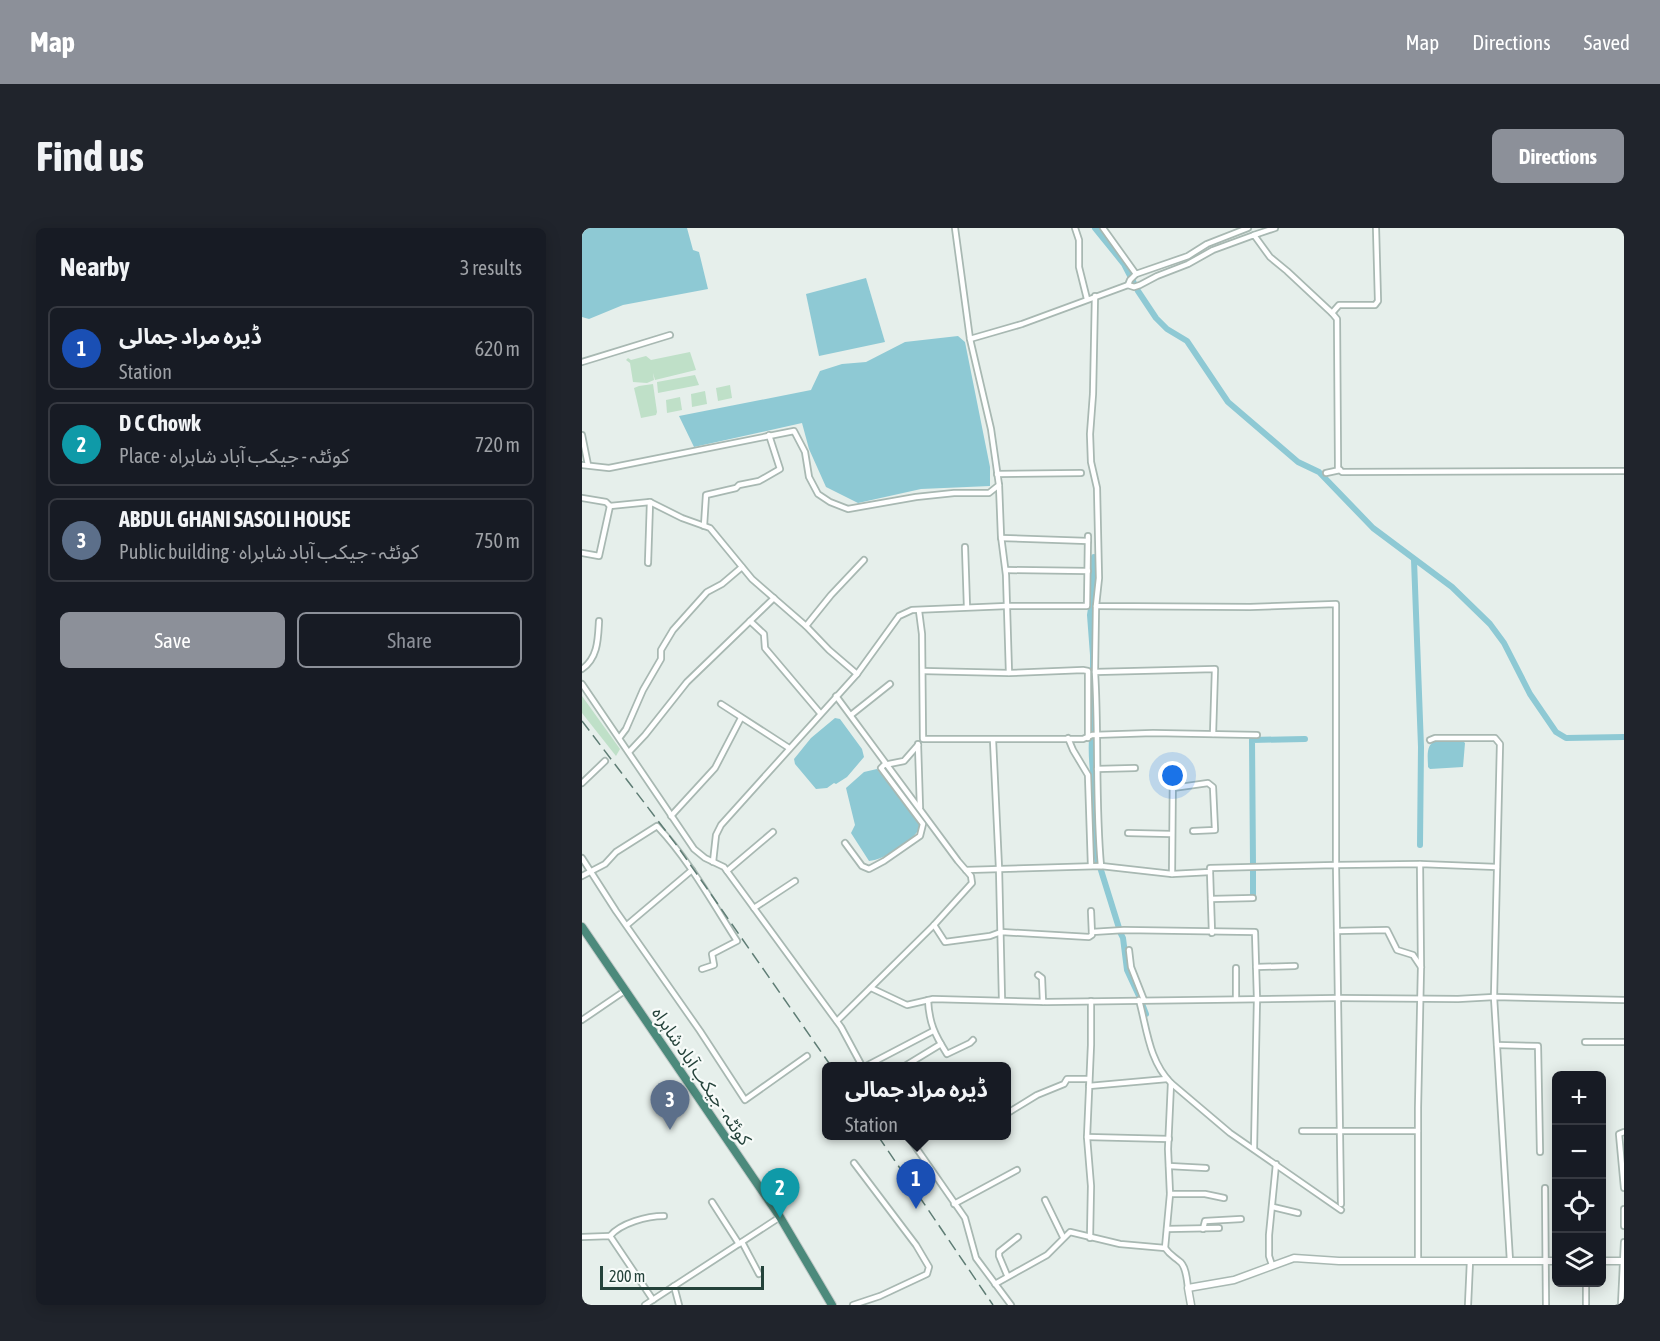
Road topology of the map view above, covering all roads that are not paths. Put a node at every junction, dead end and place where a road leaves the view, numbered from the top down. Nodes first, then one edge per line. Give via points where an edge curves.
1 (955, 228) edge
2 (1075, 228) edge
3 (1102, 228) edge
4 (1248, 228) edge
5 (1275, 228) edge
6 (1376, 228) edge
7 (1254, 235) junction
8 (1132, 279) junction
9 (1095, 296) junction
10 (1087, 299) junction
11 (1332, 312) junction
12 (670, 335) dead end
13 (970, 339) junction
14 (582, 362) edge
15 (582, 435) edge
16 (769, 435) junction
17 (585, 465) edge
18 (1340, 470) junction
19 (1624, 471) edge
20 (1081, 473) dead end
21 (1326, 473) dead end
22 (997, 474) junction
23 (999, 485) junction
24 (582, 498) edge
25 (650, 502) junction
26 (610, 506) junction
27 (704, 526) junction
28 (1001, 538) junction
29 (965, 547) dead end
30 (582, 553) edge
31 (864, 560) dead end
32 (648, 562) dead end
33 (742, 567) junction
34 (1006, 570) junction
35 (1088, 571) junction
36 (774, 598) junction
37 (1008, 606) junction
38 (1096, 606) junction
39 (967, 608) junction
40 (919, 611) junction
41 (599, 621) dead end
42 (750, 621) junction
43 (806, 626) junction
44 (582, 669) edge
45 (923, 671) junction
46 (1095, 672) junction
47 (1009, 673) junction
48 (857, 674) junction
49 (582, 684) edge
50 (890, 684) dead end
51 (836, 696) junction
52 (721, 704) dead end
53 (820, 714) junction
54 (850, 715) junction
55 (741, 718) junction
56 (1213, 734) junction
57 (1098, 735) junction
58 (1257, 735) dead end
59 (620, 737) junction
60 (1068, 738) junction
61 (1088, 738) junction
62 (923, 739) junction
63 (993, 740) junction
64 (1430, 740) dead end
65 (918, 745) junction
66 (789, 748) junction
67 (629, 752) junction
68 (605, 761) dead end
69 (886, 765) junction
70 (1173, 766) dead end
71 (1135, 768) dead end
72 (1097, 769) junction
73 (582, 783) edge
74 (1173, 788) junction
75 (920, 809) junction
76 (671, 816) junction
77 (1193, 831) dead end
78 (773, 832) dead end
79 (1128, 833) dead end
80 (1172, 834) junction
81 (845, 843) dead end
82 (582, 858) edge
83 (713, 862) junction
84 (1420, 864) junction
85 (1336, 865) junction
86 (1091, 866) junction
87 (1101, 866) junction
88 (1497, 867) junction
89 (999, 868) junction
90 (692, 870) junction
91 (966, 870) junction
92 (590, 871) junction
93 (728, 871) junction
94 (1210, 872) junction
95 (1172, 874) junction
96 (582, 876) edge
97 (795, 881) dead end
98 (1253, 898) dead end
99 (1210, 899) junction
100 (754, 908) junction
101 (1091, 911) dead end
102 (627, 925) junction
103 (934, 925) junction
104 (582, 927) edge
105 (1337, 931) junction
106 (1001, 932) junction
107 (1092, 932) junction
108 (1212, 933) junction
109 (1129, 950) dead end
110 (1295, 966) dead end
111 (1256, 967) junction
112 (1421, 967) junction
113 (1236, 968) dead end
114 (702, 969) dead end
115 (1038, 975) dead end
116 (871, 988) junction
117 (626, 990) junction
118 (1494, 997) junction
119 (1338, 998) junction
120 (1236, 999) junction
121 (1257, 999) junction
122 (1420, 999) junction
123 (928, 1000) junction
124 (1002, 1000) junction
125 (1141, 1000) junction
126 (1624, 1000) edge
127 (1091, 1001) junction
128 (1043, 1002) junction
129 (582, 1020) edge
130 (837, 1021) junction
131 (933, 1031) junction
132 (973, 1040) dead end
133 (1585, 1042) dead end
134 (1624, 1042) edge
135 (941, 1044) junction
136 (1497, 1045) junction
137 (807, 1056) dead end
138 (862, 1062) edge
139 (872, 1062) edge
140 (912, 1062) edge
141 (1089, 1079) junction
142 (1169, 1081) junction
143 (1089, 1086) junction
144 (1011, 1111) edge
145 (1302, 1131) dead end
146 (1340, 1131) junction
147 (1418, 1131) junction
148 (1624, 1132) edge
149 (1087, 1137) junction
150 (1169, 1139) junction
151 (911, 1140) edge
152 (1254, 1149) junction
153 (1540, 1152) dead end
154 (854, 1163) dead end
155 (1276, 1164) junction
156 (1169, 1166) junction
157 (1206, 1168) dead end
158 (1017, 1170) dead end
159 (1545, 1188) dead end
160 (1624, 1188) edge
161 (1170, 1194) junction
162 (1224, 1198) dead end
163 (1045, 1200) dead end
164 (712, 1202) dead end
165 (954, 1204) junction
166 (1341, 1204) dead end
167 (1273, 1207) junction
168 (1624, 1209) edge
169 (1341, 1210) dead end
170 (1298, 1213) dead end
171 (664, 1216) dead end
172 (780, 1217) junction
173 (1241, 1219) dead end
174 (1624, 1226) edge
175 (1219, 1228) dead end
176 (1167, 1229) junction
177 (1203, 1229) junction
178 (610, 1236) junction
179 (582, 1237) edge
180 (1018, 1237) dead end
181 (1064, 1237) junction
182 (1090, 1238) junction
183 (1624, 1242) edge
184 (741, 1243) junction
185 (1165, 1248) junction
186 (1418, 1260) junction
187 (1470, 1261) junction
188 (1510, 1261) junction
189 (1547, 1261) junction
190 (1552, 1261) edge
191 (1606, 1261) edge
192 (1623, 1261) edge
193 (1272, 1265) junction
194 (759, 1274) dead end
195 (1007, 1275) junction
196 (995, 1284) junction
197 (675, 1286) junction
198 (1586, 1287) edge
199 (1188, 1288) junction
200 (653, 1300) junction
201 (1586, 1304) edge
202 (645, 1305) edge
203 (679, 1305) edge
204 (832, 1305) edge
205 (853, 1305) edge
206 (1011, 1305) edge
207 (1191, 1305) edge
208 (1468, 1305) edge
209 (1546, 1305) edge
210 (1621, 1305) edge

1 - 13 street
2 - 10 street
3 - 8 street
4 - 8 street
5 - 7 street
6 - 11 street via 1378,301 1375,305 1339,305
7 - 8 street via 1137,286
7 - 11 street via 1270,257
8 - 9 street
9 - 10 street
9 - 38 street via 1090,434 1097,488
10 - 13 street
11 - 18 street via 1336,319
12 - 14 street
13 - 22 street
15 - 17 street
16 - 17 street via 609,468
16 - 23 street via 794,431 818,494 848,509 916,497 989,493
16 - 27 street via 780,469 759,482 706,495
18 - 19 street
18 - 21 street
20 - 22 street
22 - 23 street
23 - 28 street
24 - 26 street
25 - 26 street
25 - 27 street
25 - 32 street
26 - 30 street via 598,556
27 - 33 street via 710,528
28 - 34 street
28 - 35 street via 1088,538
29 - 39 street
31 - 43 street
33 - 36 street
33 - 59 street via 707,592 674,630
34 - 35 street
34 - 37 street
35 - 37 street via 1087,606
36 - 42 street
36 - 43 street
37 - 39 street
37 - 47 street
38 - 46 street
38 - 85 street via 1336,604
39 - 40 street
40 - 45 street
40 - 48 street via 899,616
41 - 44 street via 595,652
42 - 53 street via 764,634 765,648
42 - 67 street via 687,682
43 - 48 street
45 - 47 street
45 - 62 street
46 - 56 street via 1215,669
46 - 57 street
47 - 61 street via 1088,671
48 - 51 street
49 - 59 street
50 - 54 street
51 - 53 street
51 - 54 street
52 - 55 street
53 - 66 street
54 - 69 street
55 - 66 street
55 - 76 street via 715,768
56 - 57 street
56 - 58 street
57 - 61 street
57 - 72 street
59 - 67 street
60 - 61 street
60 - 63 street
60 - 86 street via 1088,775
62 - 63 street
62 - 65 street
63 - 89 street
64 - 88 street via 1495,738 1500,742
65 - 69 street via 904,761
65 - 75 street
66 - 83 street via 721,825
67 - 76 street
68 - 73 street
69 - 75 street
69 - 81 street via 881,768 922,824 920,836 869,869 862,866
70 - 74 street
71 - 72 street
72 - 87 street
74 - 77 street via 1208,783 1213,787 1215,830
74 - 80 street
75 - 91 street
76 - 83 street via 694,849
78 - 93 street
79 - 80 street
80 - 95 street
82 - 92 street
83 - 93 street
84 - 85 street
84 - 88 street
84 - 112 street
85 - 94 street via 1210,868
85 - 105 street
86 - 87 street
86 - 89 street
87 - 95 street
88 - 118 street
89 - 91 street
89 - 106 street
90 - 92 street via 657,826
90 - 102 street
90 - 114 street via 737,941 712,954 714,965
91 - 103 street via 972,883
92 - 96 street
92 - 102 street
93 - 100 street
94 - 95 street
94 - 99 street
97 - 100 street
98 - 99 street
99 - 108 street
100 - 130 street
101 - 107 street
102 - 137 street via 745,1100
103 - 106 street via 945,942
103 - 116 street
104 - 117 highway, کوئٹہ - جیکب آباد شاہراہ
105 - 112 street via 1387,930 1396,950 1413,955
105 - 119 street
106 - 107 street via 1089,937
106 - 124 street
107 - 108 street
108 - 111 street via 1255,932
109 - 125 street
110 - 111 street
111 - 121 street
112 - 122 street
113 - 120 street
115 - 128 street via 1042,978
116 - 123 street via 907,1005
116 - 130 street
117 - 129 street
117 - 172 highway, کوئٹہ - جیکب آباد شاہراہ
118 - 122 street
118 - 126 street
118 - 136 street
119 - 121 street
119 - 122 street
119 - 146 street
120 - 121 street
120 - 125 street
121 - 152 street
122 - 147 street
123 - 124 street
123 - 131 street
124 - 128 street
125 - 127 street
125 - 142 street via 1151,1049
127 - 128 street
127 - 141 street
130 - 138 street
131 - 135 street
131 - 139 street
132 - 135 street via 947,1054
133 - 134 street
135 - 140 street
136 - 153 street via 1538,1046
136 - 188 street
141 - 143 street
141 - 144 street via 1067,1079
142 - 143 street
142 - 150 street
142 - 152 street
143 - 149 street
145 - 146 street
146 - 147 street
146 - 166 street
147 - 186 street
148 - 160 street via 1619,1134
149 - 150 street
149 - 182 street
150 - 156 street
151 - 165 street
152 - 155 street
154 - 205 street via 916,1245 929,1271
155 - 167 street
155 - 169 street
156 - 157 street
156 - 161 street
158 - 165 street
159 - 189 street
161 - 162 street
161 - 176 street
163 - 181 street
164 - 184 street
165 - 196 street via 964,1218 976,1258
167 - 170 street
167 - 193 street via 1269,1235
168 - 174 street
171 - 178 street via 617,1229
172 - 184 street
172 - 204 highway, کوئٹہ - جیکب آباد شاہراہ
173 - 177 street via 1205,1221
175 - 177 street
176 - 177 street
176 - 185 street
178 - 179 street
178 - 200 street
180 - 195 street via 999,1252
181 - 182 street via 1070,1232
181 - 195 street via 1047,1255
182 - 185 street
183 - 192 street
184 - 194 street
184 - 197 street
185 - 199 street via 1184,1265
186 - 187 street
186 - 193 street via 1294,1258
187 - 188 street
187 - 208 street
188 - 189 street
189 - 190 street
189 - 209 street
191 - 192 street
192 - 210 street
193 - 199 street via 1234,1280
195 - 196 street
196 - 206 street
197 - 200 street
197 - 203 street
198 - 201 street
199 - 207 street
200 - 202 street

